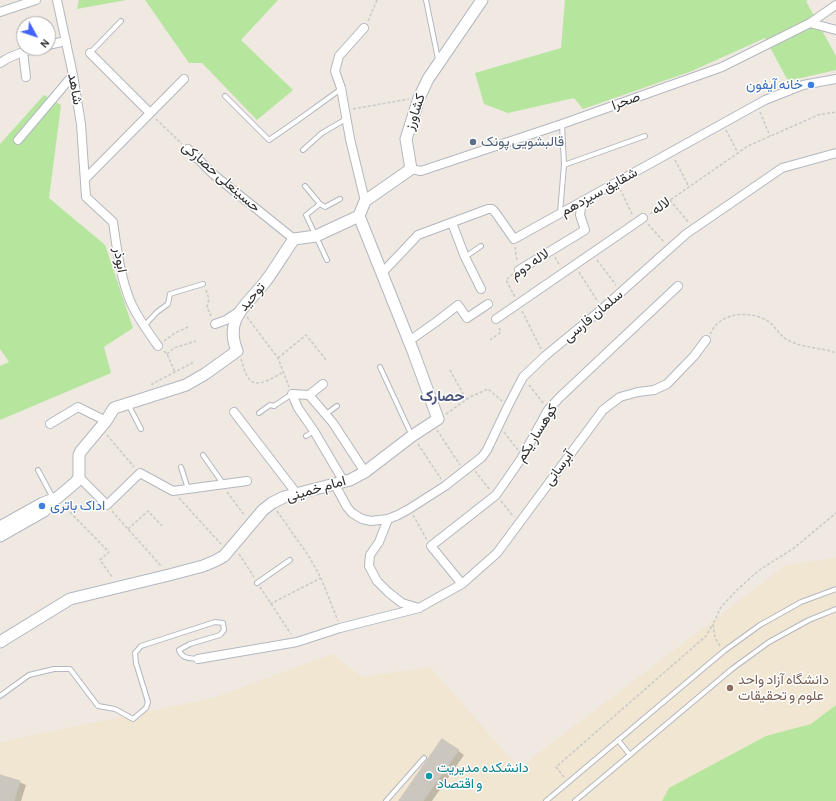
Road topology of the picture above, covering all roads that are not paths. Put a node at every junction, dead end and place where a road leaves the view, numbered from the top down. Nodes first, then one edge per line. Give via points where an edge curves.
1 (36, 0) edge
2 (57, 0) edge
3 (426, 0) edge
4 (482, 0) edge
5 (836, 5) edge
6 (0, 12) edge
7 (121, 21) dead end
8 (810, 24) junction
9 (364, 28) road end
10 (836, 30) edge
11 (66, 41) junction
12 (56, 43) edge
13 (90, 53) joint
14 (16, 55) edge
15 (23, 56) edge
16 (0, 63) edge
17 (439, 64) junction
18 (73, 75) junction
19 (26, 77) dead end
20 (184, 79) dead end
21 (836, 79) edge
22 (341, 88) junction
23 (225, 96) dead end
24 (150, 113) junction
25 (346, 120) junction
26 (562, 124) junction
27 (645, 136) dead end
28 (18, 140) dead end
29 (188, 149) road end
30 (303, 150) dead end
31 (836, 153) edge
32 (564, 165) junction
33 (411, 168) junction
34 (85, 179) junction
35 (305, 186) dead end
36 (340, 199) dead end
37 (364, 201) junction
38 (582, 201) junction
39 (320, 204) junction
40 (560, 213) junction
41 (359, 216) junction
42 (640, 220) road end
43 (452, 223) junction
44 (316, 236) junction
45 (294, 239) junction
46 (481, 246) dead end
47 (465, 257) junction
48 (327, 260) dead end
49 (519, 270) road end
50 (382, 273) junction
51 (203, 284) road end
52 (678, 286) dead end
53 (481, 289) dead end
54 (488, 304) dead end
55 (240, 310) junction
56 (496, 319) dead end
57 (214, 324) road end
58 (144, 326) junction
59 (706, 340) road end
60 (408, 341) junction
61 (158, 346) road end
62 (380, 367) dead end
63 (323, 384) dead end
64 (292, 394) junction
65 (309, 395) junction
66 (128, 403) junction
67 (337, 406) dead end
68 (234, 412) dead end
69 (259, 413) dead end
70 (326, 414) junction
71 (50, 424) dead end
72 (103, 425) junction
73 (141, 429) dead end
74 (314, 431) junction
75 (306, 436) dead end
76 (412, 436) junction
77 (203, 455) dead end
78 (181, 467) dead end
79 (38, 470) dead end
80 (365, 472) junction
81 (79, 477) junction
82 (247, 481) dead end
83 (340, 483) junction
84 (223, 485) junction
85 (188, 489) junction
86 (297, 494) junction
87 (55, 499) junction
88 (388, 519) junction
89 (0, 527) edge
90 (0, 536) edge
91 (290, 560) dead end
92 (257, 582) road end
93 (462, 584) junction
94 (836, 589) edge
95 (419, 608) junction
96 (836, 608) edge
97 (0, 642) edge
98 (198, 659) joint
99 (0, 696) edge
100 (618, 740) junction
101 (630, 755) junction
102 (424, 758) dead end
103 (386, 801) edge
104 (546, 801) edge
105 (575, 801) edge

1 - 6 street
2 - 11 street, شاهد
3 - 17 lane
4 - 17 street, کشاورز
5 - 8 street, صحرا
7 - 13 lane
8 - 10 street
8 - 26 street, صحرا via 722,67
9 - 22 street via 338,56 335,72
11 - 12 street
11 - 18 street, شاهد
13 - 24 street
14 - 16 street
15 - 19 street
17 - 33 street, کشاورز via 419,98 406,139
18 - 28 street
18 - 34 street, شاهد via 81,124
20 - 24 street
21 - 38 street, شقایق سیزدهم via 803,85 757,104
22 - 23 lane via 268,140
22 - 25 street
24 - 34 street
25 - 30 lane via 322,133
25 - 37 street
26 - 32 lane
26 - 33 street, صحرا via 421,171
27 - 32 lane
29 - 45 street, حسینعلی حصارکی via 213,174
31 - 88 street, سلمان فارسی via 782,168 694,228 523,377 482,457 445,486
32 - 40 lane
33 - 37 street
34 - 58 street, ابوذر via 86,197 113,222 121,273 131,304
35 - 39 lane
36 - 39 lane via 325,207
37 - 41 street
38 - 40 street, شقایق سیزدهم
38 - 49 street, لاله دوم via 580,215 585,230
39 - 44 lane via 306,215
40 - 43 street, شقایق سیزدهم via 514,239 492,209
41 - 44 street
41 - 50 street
42 - 56 street, لاله
43 - 47 street
43 - 50 street via 418,235
44 - 45 street
44 - 48 lane
45 - 55 street, توحید via 265,282
46 - 47 lane
47 - 53 street
50 - 60 street
51 - 58 lane via 170,294 168,304
52 - 93 street, کوهسار یکم via 560,396 548,410 523,456 496,495 431,546
54 - 60 street via 467,318 458,305
55 - 57 street via 226,320
55 - 66 street, توحید via 232,332 237,351 186,385
58 - 61 street, ابوذر
59 - 93 street, آبرسانی via 667,384 654,390 620,397 603,410 497,553
60 - 76 street, امام خمینی via 436,421
62 - 76 lane
63 - 65 street
64 - 65 street
64 - 69 lane
64 - 74 street
65 - 70 street
66 - 72 street via 114,408
66 - 73 lane
67 - 70 lane
68 - 86 street
70 - 80 street
71 - 72 street via 78,407
72 - 81 street via 80,451
74 - 75 lane
74 - 83 street
76 - 80 street, امام خمینی
77 - 84 lane
78 - 85 lane
79 - 87 lane
80 - 83 street, امام خمینی
81 - 85 street via 107,505 140,473 173,491
81 - 87 street
82 - 84 street
83 - 86 street, امام خمینی
83 - 88 street via 347,507 352,513 371,521
84 - 85 street
86 - 97 street, امام خمینی via 284,497 263,510 230,548 215,561 70,599
87 - 89 street via 42,503
87 - 90 street via 44,511
88 - 95 street via 370,555 369,566 377,581 388,592 402,603
91 - 92 lane
93 - 95 street, آبرسانی
94 - 100 lane via 801,602 760,625 724,651
95 - 98 street, آبرسانی via 297,642
96 - 101 lane via 769,642 732,669
98 - 99 lane via 186,658 179,650 220,634 224,630 223,624 215,622 141,646 135,653 136,663 148,702 146,708 133,719 115,709 98,706 70,669 54,669 29,675
100 - 101 lane
100 - 104 lane
101 - 105 lane
102 - 103 lane

